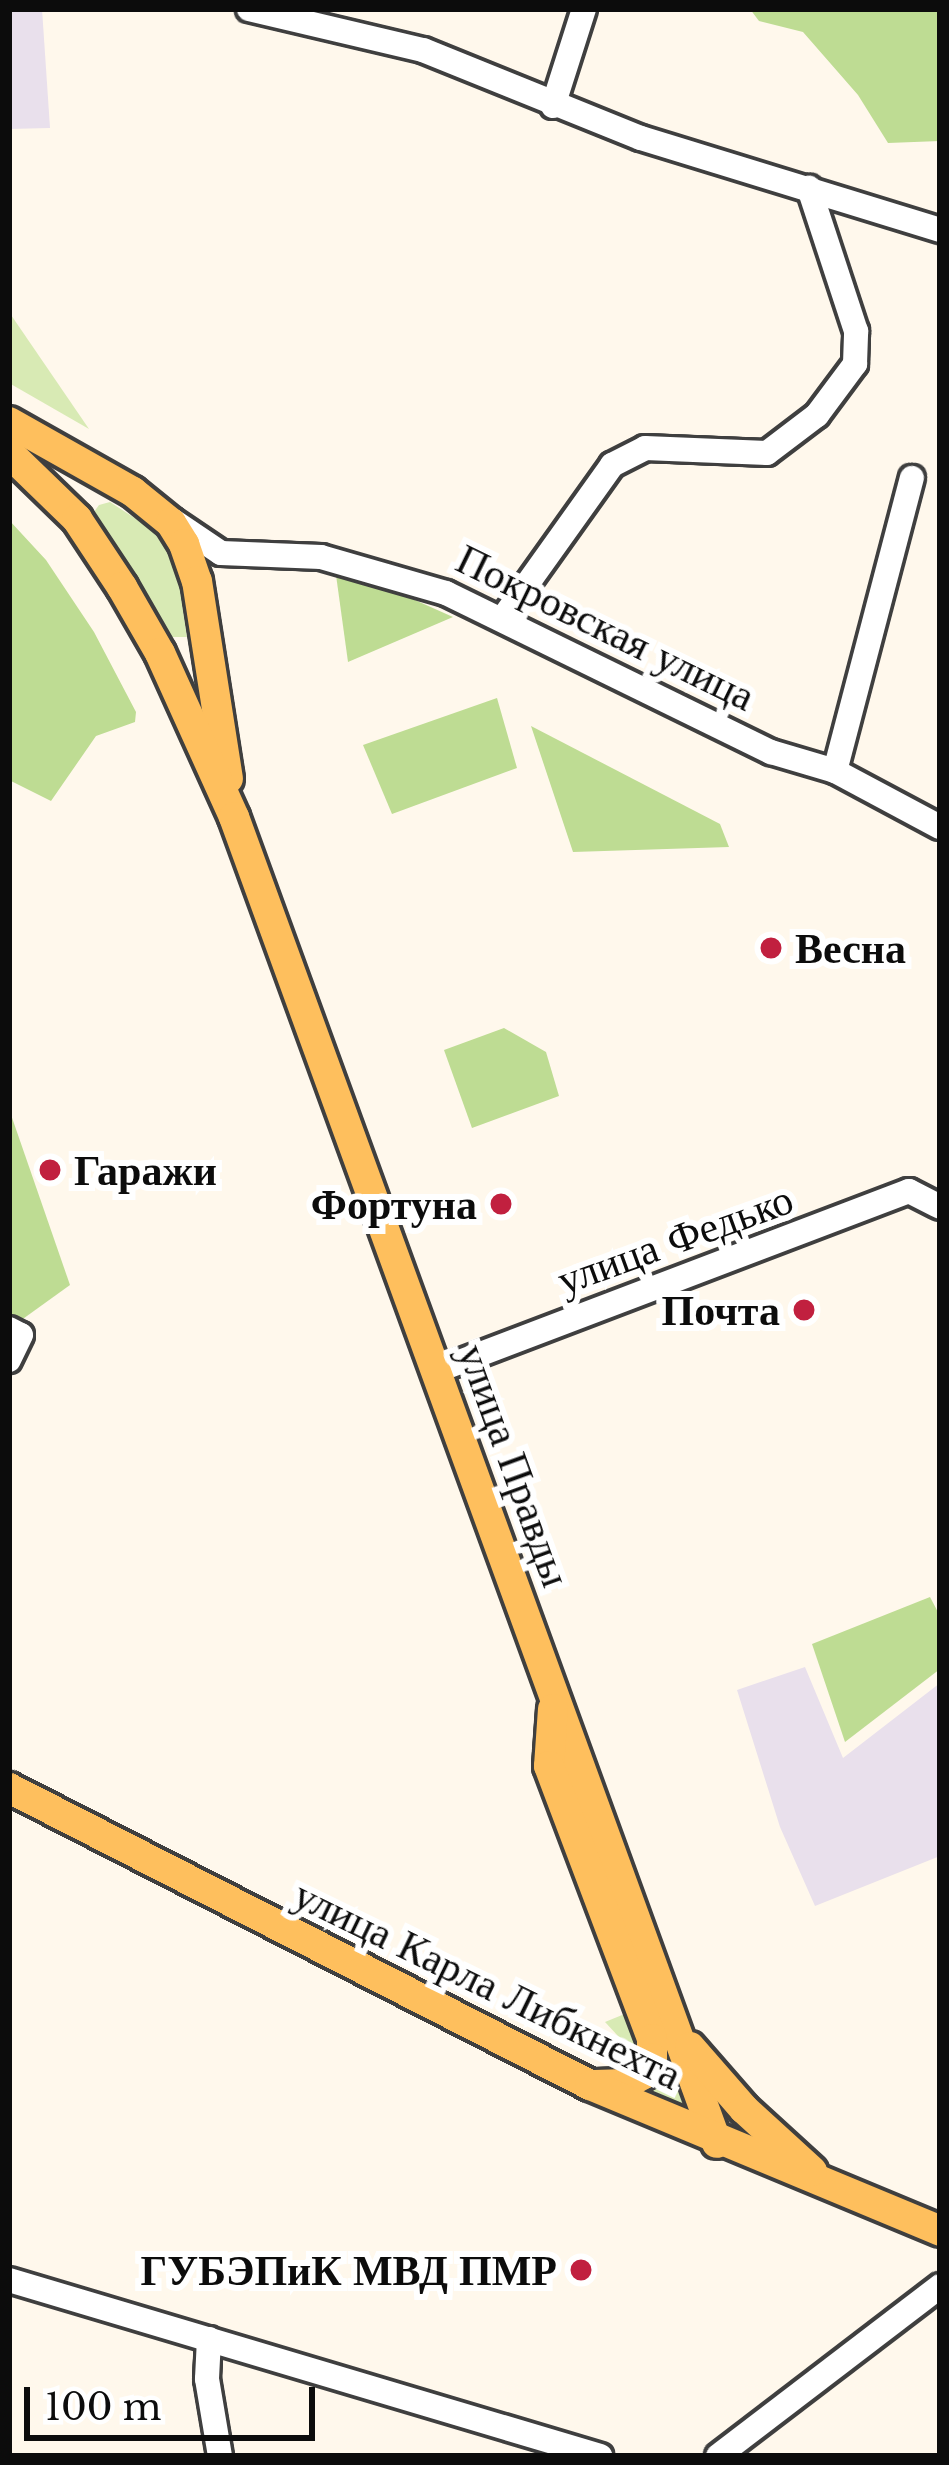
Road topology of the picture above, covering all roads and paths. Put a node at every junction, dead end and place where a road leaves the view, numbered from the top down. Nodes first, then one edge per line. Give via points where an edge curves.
1 (249, 9) edge
2 (584, 9) edge
3 (553, 106) junction
4 (809, 188) junction
5 (940, 230) edge
6 (9, 422) edge
7 (9, 453) edge
8 (912, 478) dead end
9 (111, 479) junction
10 (153, 507) junction
11 (76, 519) junction
12 (221, 553) junction
13 (197, 581) junction
14 (503, 618) junction
15 (206, 639) junction
16 (160, 653) junction
17 (835, 771) junction
18 (234, 817) junction
19 (940, 827) edge
20 (940, 1207) edge
21 (9, 1329) edge
22 (9, 1360) edge
23 (436, 1371) junction
24 (554, 1696) junction
25 (9, 1788) edge
26 (675, 2029) junction
27 (590, 2086) junction
28 (717, 2143) junction
29 (832, 2188) junction
30 (940, 2231) edge
31 (9, 2280) edge
32 (940, 2286) edge
33 (208, 2339) junction
34 (220, 2456) edge
35 (600, 2456) edge
36 (718, 2456) edge

1 - 3 street via 423,50
2 - 3 street
3 - 4 street
4 - 5 street
4 - 14 street via 856,331 855,364 817,415 767,453 645,448 612,464
6 - 9 main road
7 - 11 main road
8 - 17 street
9 - 10 main road
9 - 11 main road via 85,494
10 - 12 street
10 - 13 main road, улица Правды via 184,544
11 - 16 main road, улица Правды
12 - 13 street
12 - 14 street, Покровская улица via 320,557 415,582
13 - 15 main road, улица Правды
14 - 17 street, Покровская улица via 771,752
15 - 16 main road via 179,659
15 - 18 main road, улица Правды
16 - 18 main road, улица Правды
17 - 19 street, Покровская улица
18 - 23 main road, улица Правды
20 - 23 street, улица Федько via 909,1191
21 - 22 street via 21,1335
23 - 24 main road, улица Правды
24 - 26 main road, улица Правды
24 - 27 main road via 549,1766 652,2039 644,2074
25 - 27 main road, улица Карла Либкнехта
26 - 28 main road, улица Правды
26 - 29 main road via 744,2109
27 - 28 main road, улица Карла Либкнехта
28 - 29 main road, улица Карла Либкнехта
29 - 30 main road, улица Карла Либкнехта
31 - 33 street
32 - 36 street
33 - 34 street
33 - 35 street

